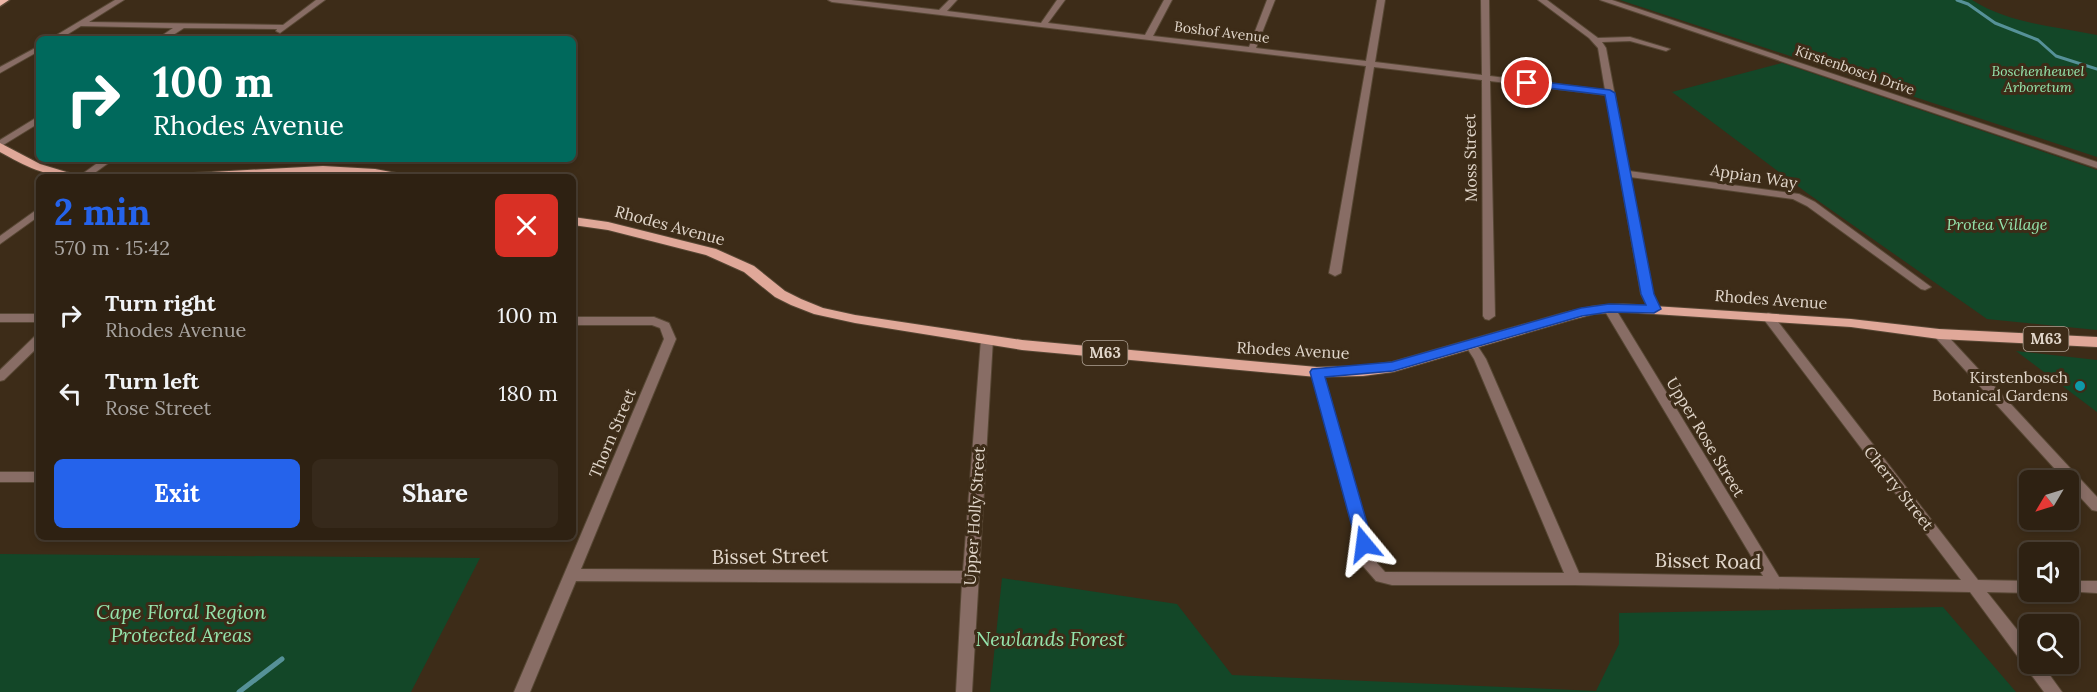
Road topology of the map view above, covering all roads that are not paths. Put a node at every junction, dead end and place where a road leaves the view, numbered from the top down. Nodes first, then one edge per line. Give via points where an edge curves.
1 (4, 0) edge
2 (120, 0) edge
3 (321, 0) edge
4 (832, 0) edge
5 (953, 0) edge
6 (1061, 0) edge
7 (1168, 0) edge
8 (1271, 0) edge
9 (1381, 0) edge
10 (1485, 0) edge
11 (1542, 0) edge
12 (1604, 0) edge
13 (847, 1) edge
14 (0, 3) edge
15 (942, 12) junction
16 (81, 24) junction
17 (184, 24) junction
18 (1044, 24) junction
19 (285, 27) junction
20 (59, 36) edge
21 (166, 36) edge
22 (274, 36) edge
23 (1148, 37) junction
24 (1596, 40) junction
25 (1252, 49) junction
26 (1666, 49) dead end
27 (36, 50) edge
28 (1369, 64) junction
29 (0, 70) edge
30 (1485, 78) junction
31 (1610, 93) junction
32 (36, 121) edge
33 (0, 146) edge
34 (105, 162) edge
35 (2097, 165) edge
36 (1624, 173) junction
37 (59, 174) edge
38 (87, 174) edge
39 (36, 213) edge
40 (576, 221) edge
41 (0, 242) edge
42 (1335, 273) dead end
43 (1925, 286) dead end
44 (1609, 308) junction
45 (1654, 309) junction
46 (1489, 316) dead end
47 (1768, 317) junction
48 (0, 318) edge
49 (36, 318) edge
50 (576, 321) edge
51 (1939, 333) junction
52 (987, 339) junction
53 (36, 342) edge
54 (2097, 342) edge
55 (1471, 345) junction
56 (1317, 372) junction
57 (0, 377) edge
58 (0, 477) edge
59 (36, 477) edge
60 (2097, 506) edge
61 (572, 575) junction
62 (970, 577) junction
63 (1574, 579) junction
64 (1775, 583) junction
65 (2097, 586) edge
66 (1975, 587) junction
67 (2019, 587) edge
68 (2079, 587) edge
69 (2019, 645) edge
70 (2040, 674) edge
71 (522, 692) edge
72 (964, 692) edge
73 (2054, 692) edge

1 - 14 highway
2 - 16 street
3 - 19 street
4 - 13 street, Boshof Avenue
5 - 15 street
6 - 18 street
7 - 23 street
8 - 25 street
9 - 28 street
10 - 30 street, Moss Street
11 - 24 street
12 - 35 street, Kirstenbosch Drive
13 - 15 street, Boshof Avenue
15 - 18 street, Boshof Avenue
16 - 17 street
16 - 20 street
17 - 19 street
17 - 21 street
18 - 23 street, Boshof Avenue
19 - 22 street
23 - 25 street, Boshof Avenue
24 - 26 street via 1630,39
24 - 31 street via 1602,48
25 - 28 street, Boshof Avenue
27 - 29 street
28 - 30 street, Boshof Avenue
28 - 42 street
30 - 31 street, Boshof Avenue
30 - 46 street, Moss Street
31 - 36 street
32 - 33 street
33 - 37 main road via 36,167
34 - 38 street
36 - 43 street, Appian Way via 1801,198
36 - 45 street via 1647,294
39 - 41 street
40 - 52 main road, Rhodes Avenue / M63 via 711,252 748,269 780,294 819,311 884,325
44 - 45 main road, Rhodes Avenue / M63
44 - 55 main road, Rhodes Avenue / M63
44 - 64 street, Upper Rose Street
45 - 47 main road, Rhodes Avenue / M63
47 - 51 main road, Rhodes Avenue / M63
47 - 66 street, Cherry Street
48 - 49 street
50 - 61 street, Thorn Street via 660,322 670,339
51 - 54 main road, Rhodes Avenue / M63
51 - 60 street
52 - 56 main road, Rhodes Avenue / M63
52 - 62 street, Upper Holly Street
53 - 57 street
55 - 56 main road, Rhodes Avenue / M63 via 1383,369
55 - 63 street
56 - 63 street, Bisset Road via 1375,573 1386,578
58 - 59 street
61 - 62 street, Bisset Street
61 - 71 street, Thorn Street
62 - 72 street, Upper Holly Street
63 - 64 street, Bisset Road
64 - 66 street, Bisset Road
65 - 68 street
66 - 67 street, Bisset Road
66 - 69 street, Cherry Street
70 - 73 street

